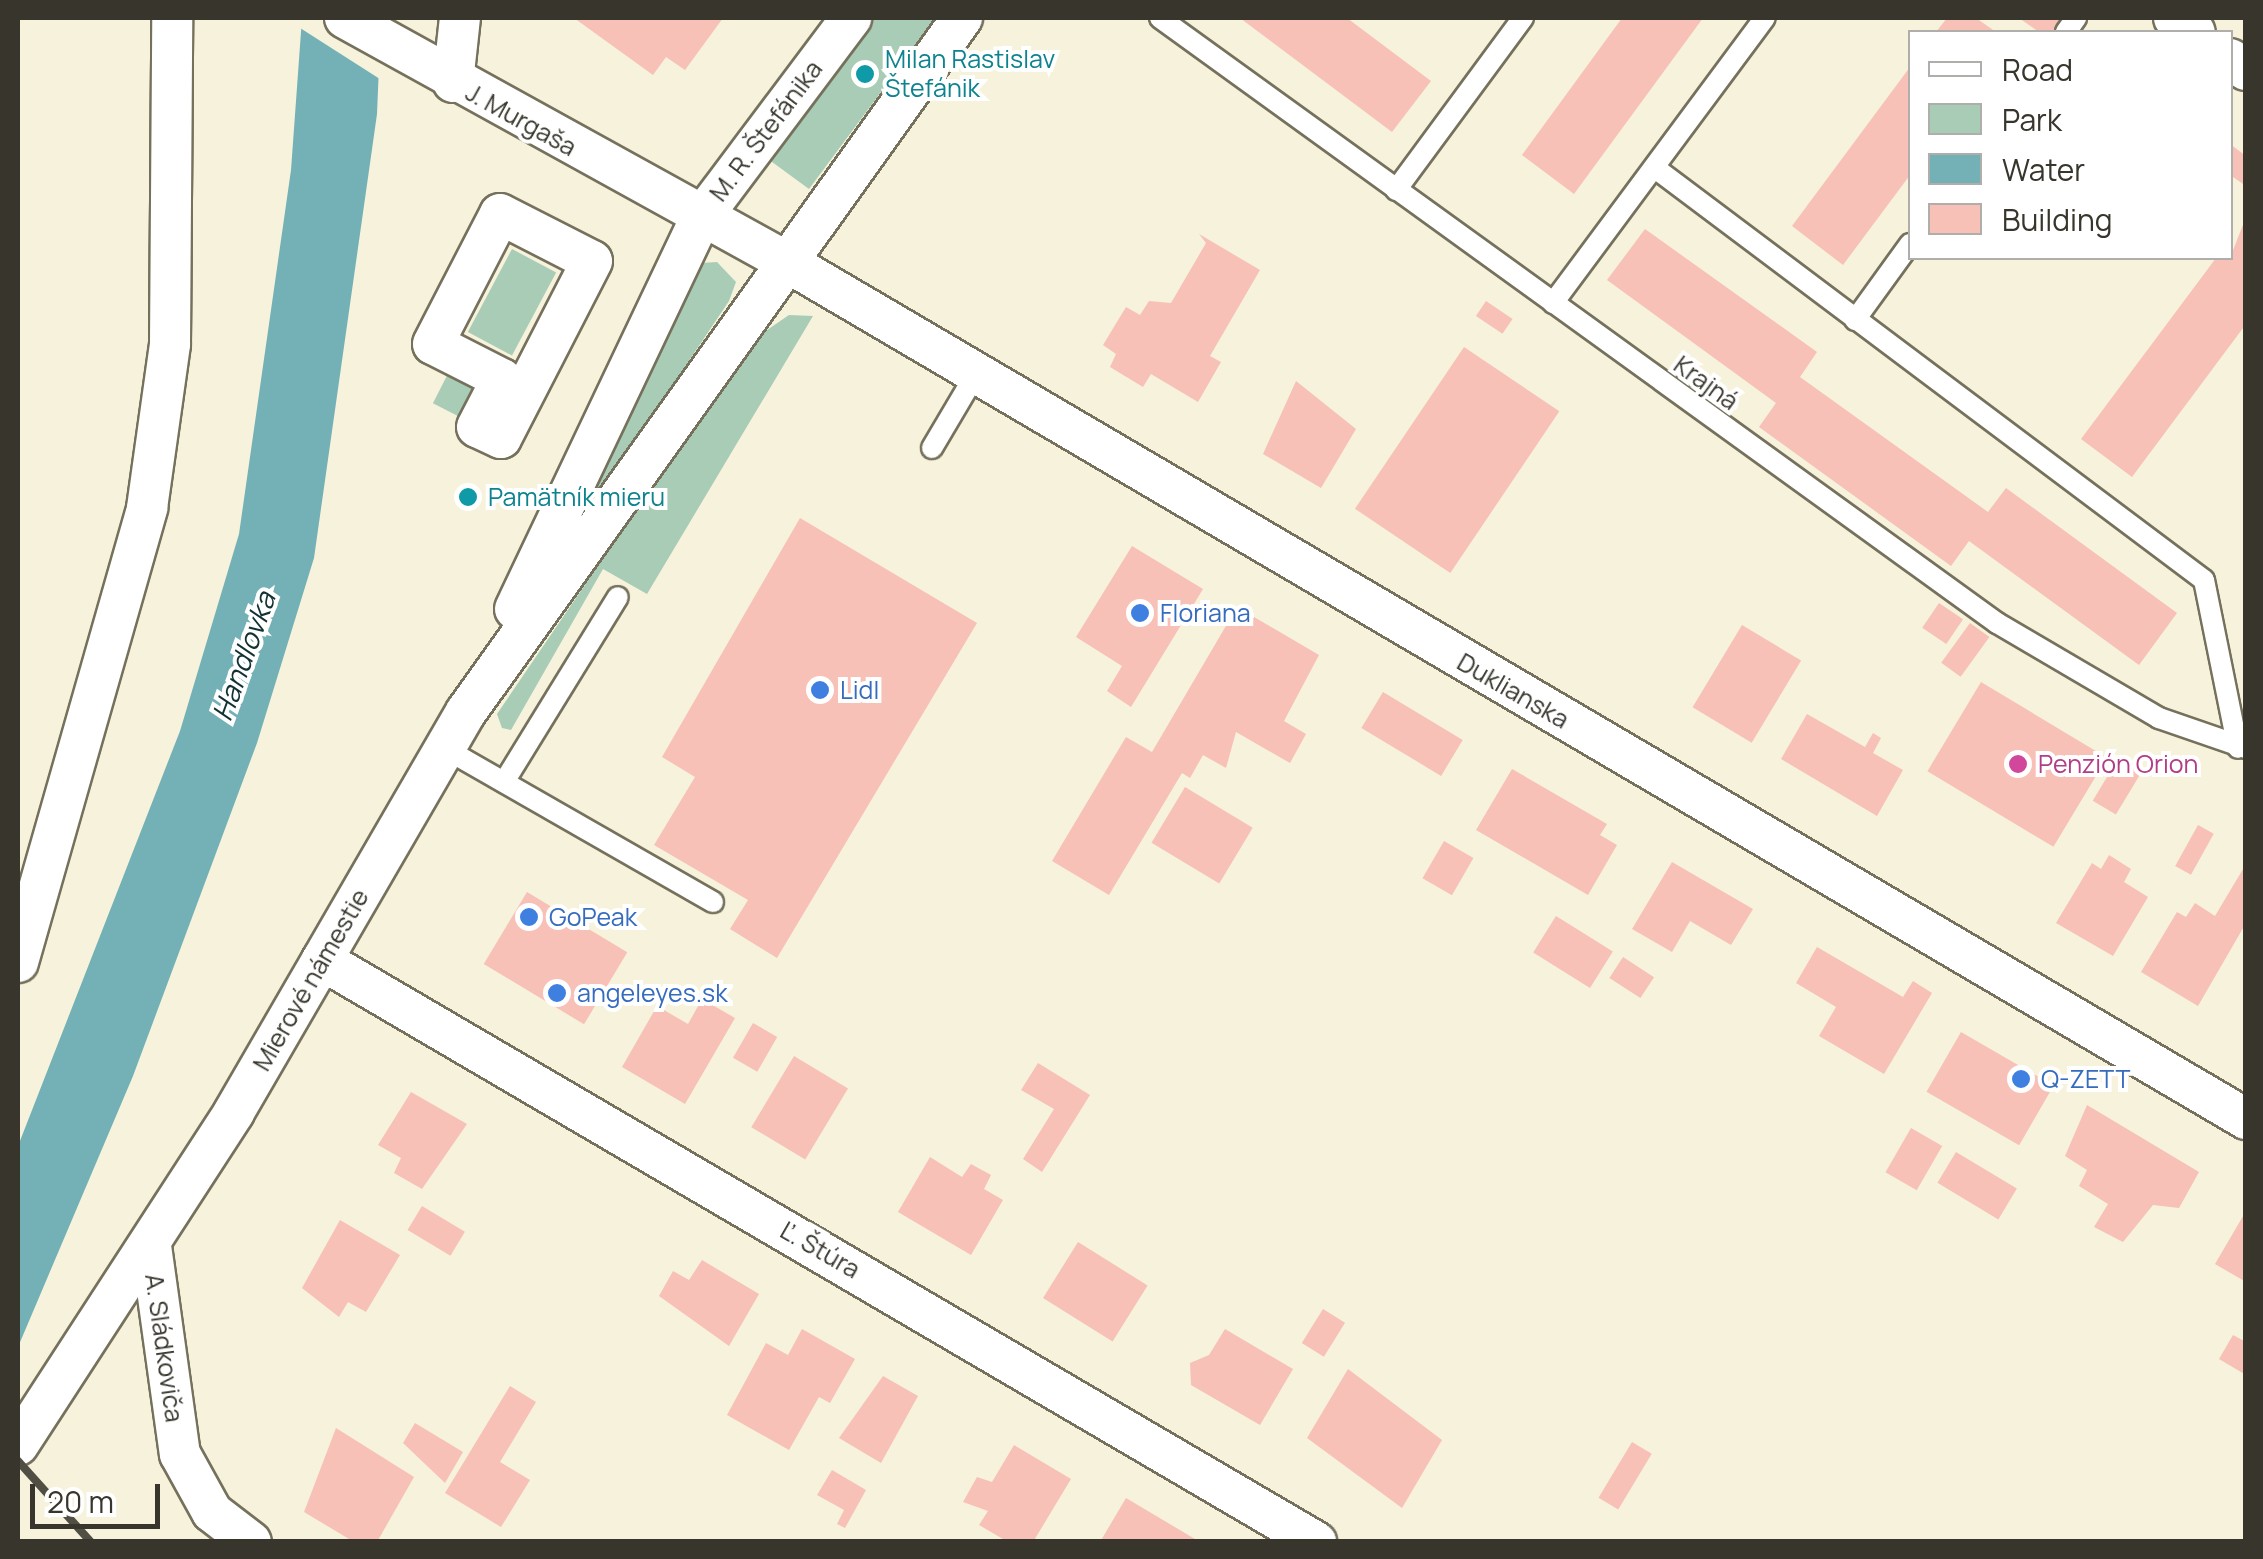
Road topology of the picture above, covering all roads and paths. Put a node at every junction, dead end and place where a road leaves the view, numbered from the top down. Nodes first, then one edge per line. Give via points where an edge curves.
1 (172, 18) edge
2 (345, 18) edge
3 (460, 18) edge
4 (850, 18) edge
5 (962, 18) edge
6 (1160, 18) edge
7 (1523, 18) edge
8 (1765, 18) edge
9 (453, 82) junction
10 (1656, 168) junction
11 (1396, 190) junction
12 (701, 218) junction
13 (1908, 247) edge
14 (782, 260) junction
15 (1552, 303) junction
16 (1855, 320) junction
17 (433, 344) joint
18 (974, 376) junction
19 (932, 448) dead end
20 (618, 598) dead end
21 (466, 712) junction
22 (444, 748) junction
23 (2242, 748) edge
24 (504, 782) junction
25 (713, 902) dead end
26 (322, 960) junction
27 (18, 962) edge
28 (2246, 1119) edge
29 (151, 1246) junction
30 (18, 1445) edge
31 (251, 1542) edge
32 (1316, 1542) edge

1 - 27 street via 170,344 147,508
2 - 9 street, J. Murgaša
3 - 9 street
4 - 12 street, M. R. Štefánika
5 - 14 street
6 - 11 lane, Krajná
7 - 11 lane
8 - 10 lane
9 - 12 street, J. Murgaša
10 - 15 lane
10 - 16 lane
11 - 15 lane, Krajná
12 - 14 street, M. R. Štefánika
12 - 21 street, Mierové námestie
13 - 16 lane
14 - 18 street, Duklianska
14 - 21 street, Mierové námestie
15 - 23 lane, Krajná via 1997,623 2159,718
16 - 23 lane via 2204,580
17 - 17 street via 500,214 592,261 501,438 477,426 502,379
18 - 19 lane
18 - 28 street, Duklianska
20 - 24 lane
21 - 22 street, Mierové námestie
22 - 24 lane
22 - 26 street, Mierové námestie
24 - 25 lane
26 - 29 street, Mierové námestie
26 - 32 street, Ľ. Štúra
29 - 30 street, Mierové námestie
29 - 31 street, A. Sládkoviča via 180,1454 212,1512

